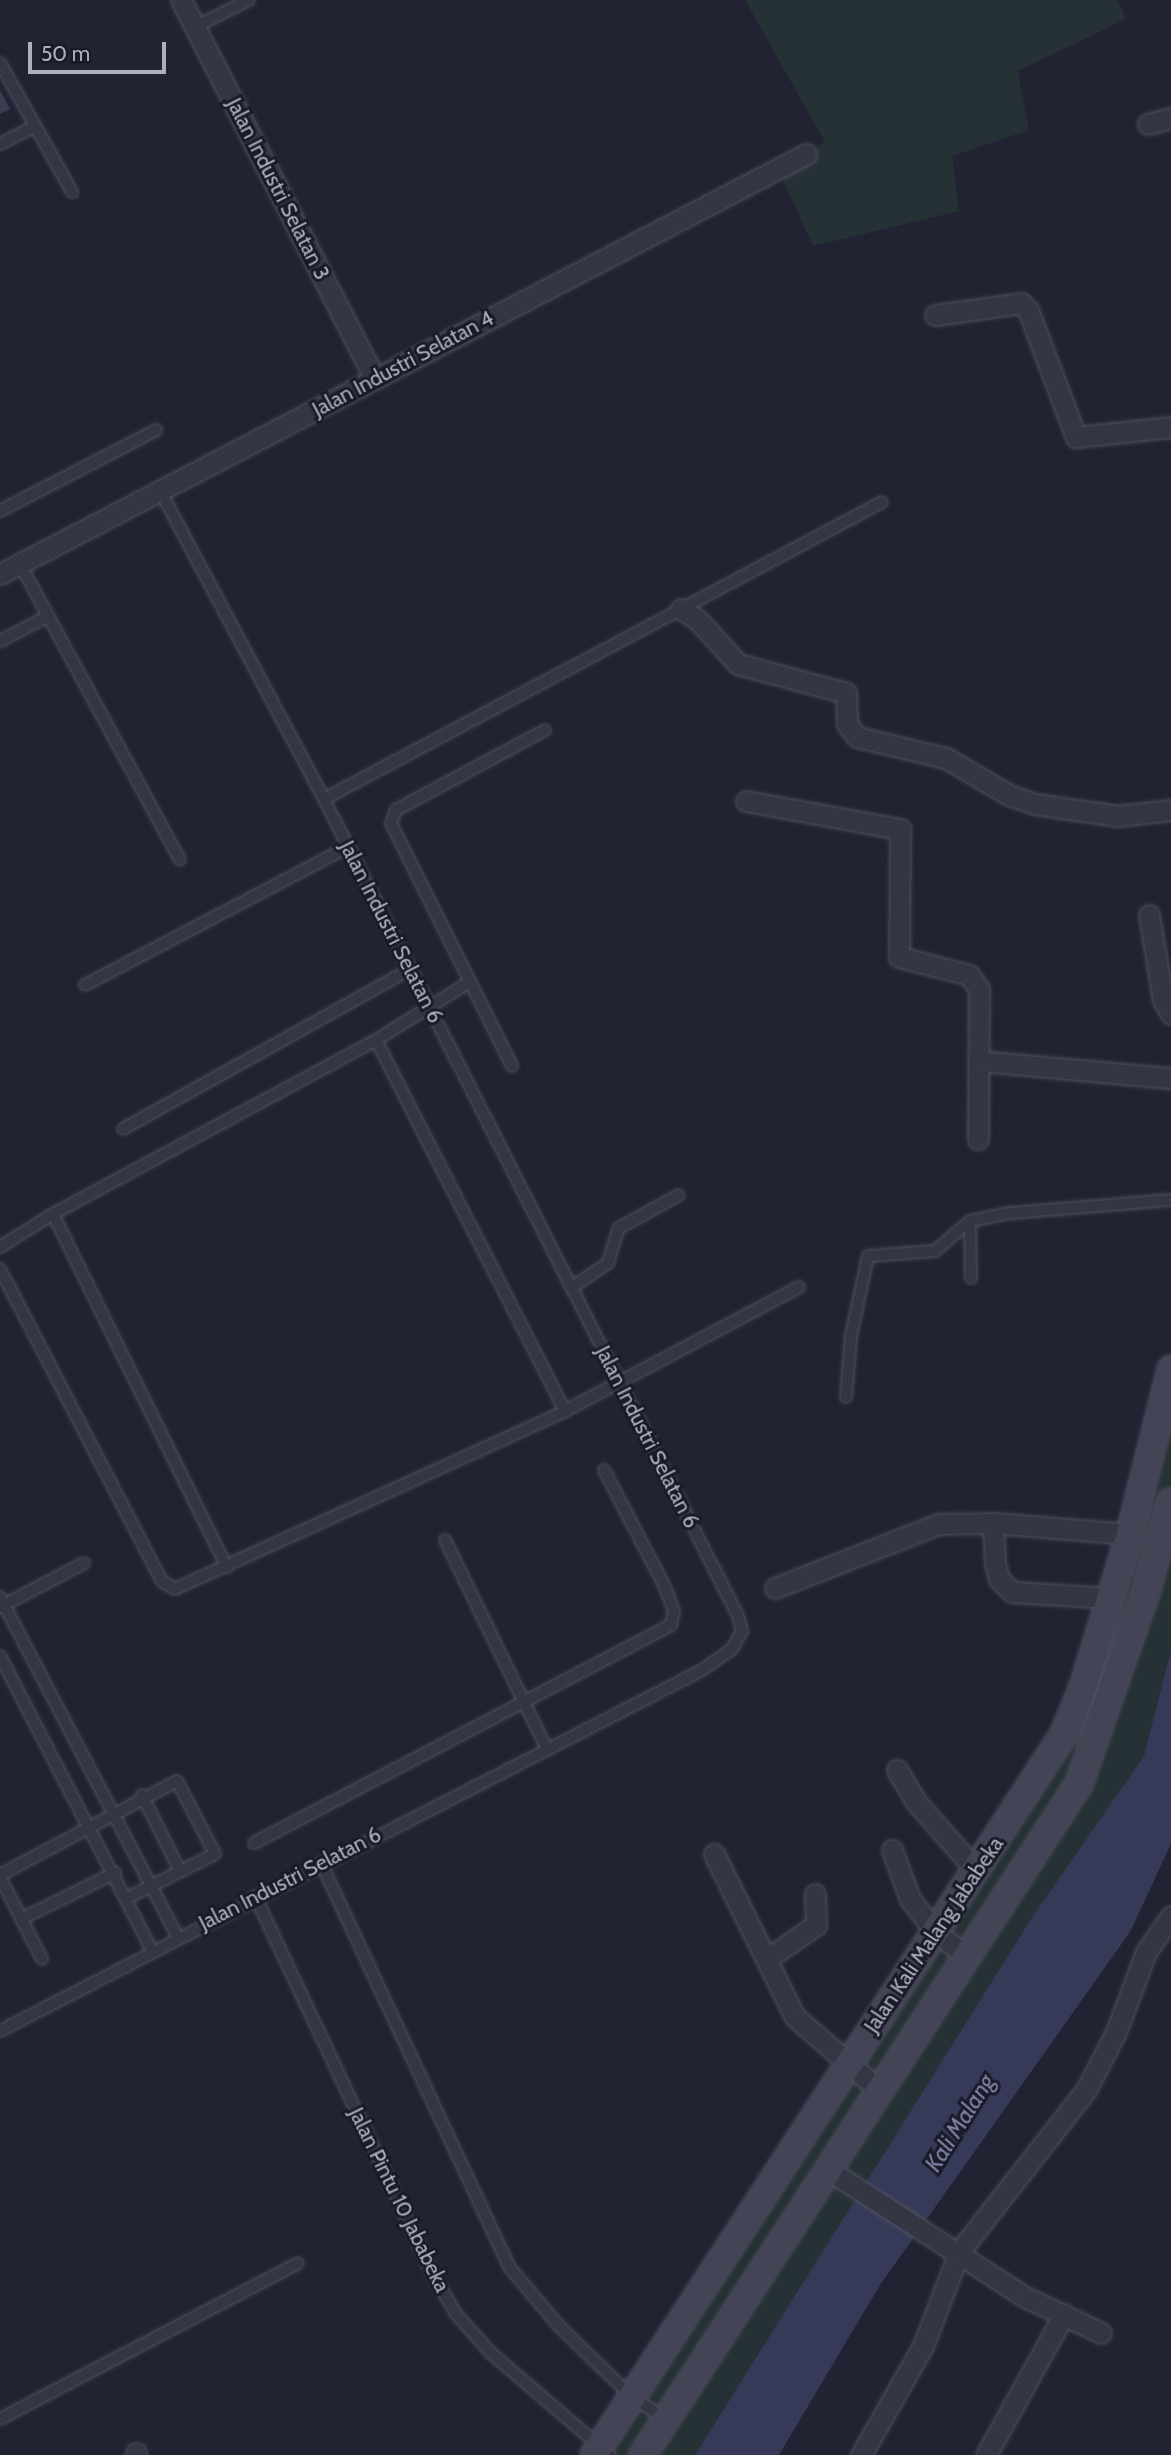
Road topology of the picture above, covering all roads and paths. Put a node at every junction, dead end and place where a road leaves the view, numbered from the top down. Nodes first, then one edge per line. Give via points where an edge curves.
1 (181, 0) edge
2 (249, 0) edge
3 (195, 27) junction
4 (0, 63) edge
5 (1171, 118) edge
6 (1148, 124) dead end
7 (33, 127) junction
8 (0, 144) edge
9 (806, 154) dead end
10 (72, 191) dead end
11 (935, 315) dead end
12 (374, 377) junction
13 (1171, 428) edge
14 (156, 430) dead end
15 (160, 493) junction
16 (882, 502) dead end
17 (0, 511) edge
18 (20, 564) junction
19 (0, 574) edge
20 (681, 609) junction
21 (48, 616) junction
22 (0, 640) edge
23 (545, 730) dead end
24 (324, 799) junction
25 (746, 801) dead end
26 (1171, 810) edge
27 (348, 847) junction
28 (180, 860) dead end
29 (1149, 915) dead end
30 (410, 969) junction
31 (468, 983) junction
32 (85, 985) dead end
33 (428, 1006) junction
34 (1171, 1014) edge
35 (376, 1040) junction
36 (979, 1061) junction
37 (512, 1066) dead end
38 (1171, 1078) edge
39 (123, 1129) dead end
40 (978, 1139) dead end
41 (680, 1195) dead end
42 (1171, 1200) edge
43 (53, 1214) junction
44 (970, 1221) junction
45 (0, 1247) edge
46 (0, 1269) edge
47 (971, 1278) dead end
48 (571, 1287) junction
49 (799, 1287) dead end
50 (1171, 1368) edge
51 (620, 1383) junction
52 (846, 1396) dead end
53 (565, 1411) junction
54 (604, 1470) dead end
55 (1171, 1502) edge
56 (993, 1523) junction
57 (1130, 1534) junction
58 (446, 1540) dead end
59 (84, 1563) dead end
60 (228, 1567) junction
61 (775, 1588) dead end
62 (1111, 1598) junction
63 (1, 1603) edge
64 (0, 1656) edge
65 (526, 1700) junction
66 (547, 1749) junction
67 (897, 1770) dead end
68 (142, 1795) junction
69 (113, 1812) junction
70 (90, 1825) junction
71 (254, 1843) dead end
72 (892, 1850) dead end
73 (714, 1854) dead end
74 (321, 1863) junction
75 (976, 1870) junction
76 (180, 1871) junction
77 (115, 1873) junction
78 (0, 1876) edge
79 (151, 1886) junction
80 (815, 1894) dead end
81 (255, 1896) junction
82 (127, 1898) junction
83 (1171, 1916) edge
84 (22, 1919) junction
85 (935, 1931) junction
86 (177, 1936) junction
87 (152, 1950) junction
88 (967, 1957) junction
89 (768, 1958) junction
90 (42, 1959) dead end
91 (0, 2031) edge
92 (847, 2066) junction
93 (878, 2088) junction
94 (827, 2169) junction
95 (953, 2248) junction
96 (298, 2263) dead end
97 (1064, 2314) junction
98 (1101, 2333) dead end
99 (631, 2396) junction
100 (0, 2419) edge
101 (665, 2419) junction
102 (601, 2453) edge
103 (643, 2455) edge
104 (861, 2455) edge
105 (986, 2455) edge

1 - 3 street, Jalan Industri Selatan 3
2 - 3 lane
3 - 12 street, Jalan Industri Selatan 3
4 - 7 lane
5 - 6 street
7 - 8 lane
7 - 10 lane
9 - 12 street, Jalan Industri Selatan 4
11 - 13 street via 1021,303 1028,310 1076,437
12 - 15 street, Jalan Industri Selatan 4
14 - 17 lane
15 - 18 street, Jalan Industri Selatan 4
15 - 24 lane, Jalan Industri Selatan 6
16 - 20 lane
18 - 19 street, Jalan Industri Selatan 4
18 - 21 lane
20 - 24 lane
20 - 26 street via 698,620 738,664 846,693 847,724 857,737 915,747 946,758 1009,795 1035,804 1118,816
21 - 22 lane
21 - 28 lane
23 - 31 lane via 392,816 391,823
24 - 27 lane, Jalan Industri Selatan 6
25 - 36 street via 900,829 897,954 902,961 974,977 979,989
27 - 30 lane, Jalan Industri Selatan 6
27 - 32 lane
29 - 34 street via 1163,1000
30 - 33 lane, Jalan Industri Selatan 6
30 - 39 lane
31 - 33 lane
31 - 37 lane
33 - 35 lane
33 - 48 lane, Jalan Industri Selatan 6
35 - 43 lane
35 - 53 lane
36 - 38 street
36 - 40 street
41 - 48 lane via 619,1228 608,1263
42 - 44 lane via 1118,1202
43 - 45 lane
43 - 60 lane
44 - 47 lane
44 - 52 lane via 934,1251 866,1258 850,1336
46 - 60 lane via 162,1581 175,1589
48 - 51 lane, Jalan Industri Selatan 6
49 - 51 lane
50 - 57 main road, Jalan Kali Malang Jababeka
51 - 53 lane
51 - 66 lane, Jalan Industri Selatan 6 via 738,1616 741,1635 732,1648 702,1670
53 - 60 lane
54 - 65 lane via 665,1587 675,1619
55 - 88 main road, Jalan Kali Malang Jababeka via 1145,1595 1079,1784
56 - 57 street
56 - 61 street via 938,1524
56 - 62 street via 999,1579 1012,1592
57 - 62 main road, Jalan Kali Malang Jababeka
58 - 65 lane
59 - 63 lane
62 - 75 main road, Jalan Kali Malang Jababeka via 1064,1734
63 - 69 lane
64 - 70 lane
65 - 66 lane
65 - 71 lane
66 - 74 lane, Jalan Industri Selatan 6
67 - 75 street via 916,1802
68 - 69 lane
68 - 76 lane
68 - 76 lane via 171,1780 181,1784 216,1851
69 - 70 lane
69 - 79 lane
70 - 77 lane
70 - 78 lane
72 - 85 street via 906,1893
73 - 89 street
74 - 81 lane, Jalan Industri Selatan 6
74 - 99 lane via 510,2268 559,2326
75 - 85 main road, Jalan Kali Malang Jababeka
76 - 79 lane
77 - 82 lane
77 - 84 lane
78 - 84 lane
79 - 82 lane
79 - 86 lane
80 - 89 street via 816,1925
81 - 86 lane, Jalan Industri Selatan 6
81 - 102 lane, Jalan Pintu 10 Jababeka via 456,2314 491,2353
82 - 87 lane
83 - 95 street via 1146,1952 1116,2032 1086,2090
84 - 90 lane
85 - 88 street
85 - 92 main road, Jalan Kali Malang Jababeka
86 - 87 lane, Jalan Industri Selatan 6
87 - 91 lane, Jalan Industri Selatan 6
88 - 93 main road, Jalan Kali Malang Jababeka
89 - 92 street via 795,2017
92 - 93 street
92 - 99 main road, Jalan Kali Malang Jababeka
93 - 94 main road, Jalan Kali Malang Jababeka
94 - 95 street
94 - 101 main road, Jalan Kali Malang Jababeka
95 - 97 street via 1025,2297
95 - 104 street via 923,2346
96 - 100 lane
97 - 98 street
97 - 105 street
99 - 101 lane
99 - 102 main road, Jalan Kali Malang Jababeka
101 - 103 main road, Jalan Kali Malang Jababeka

